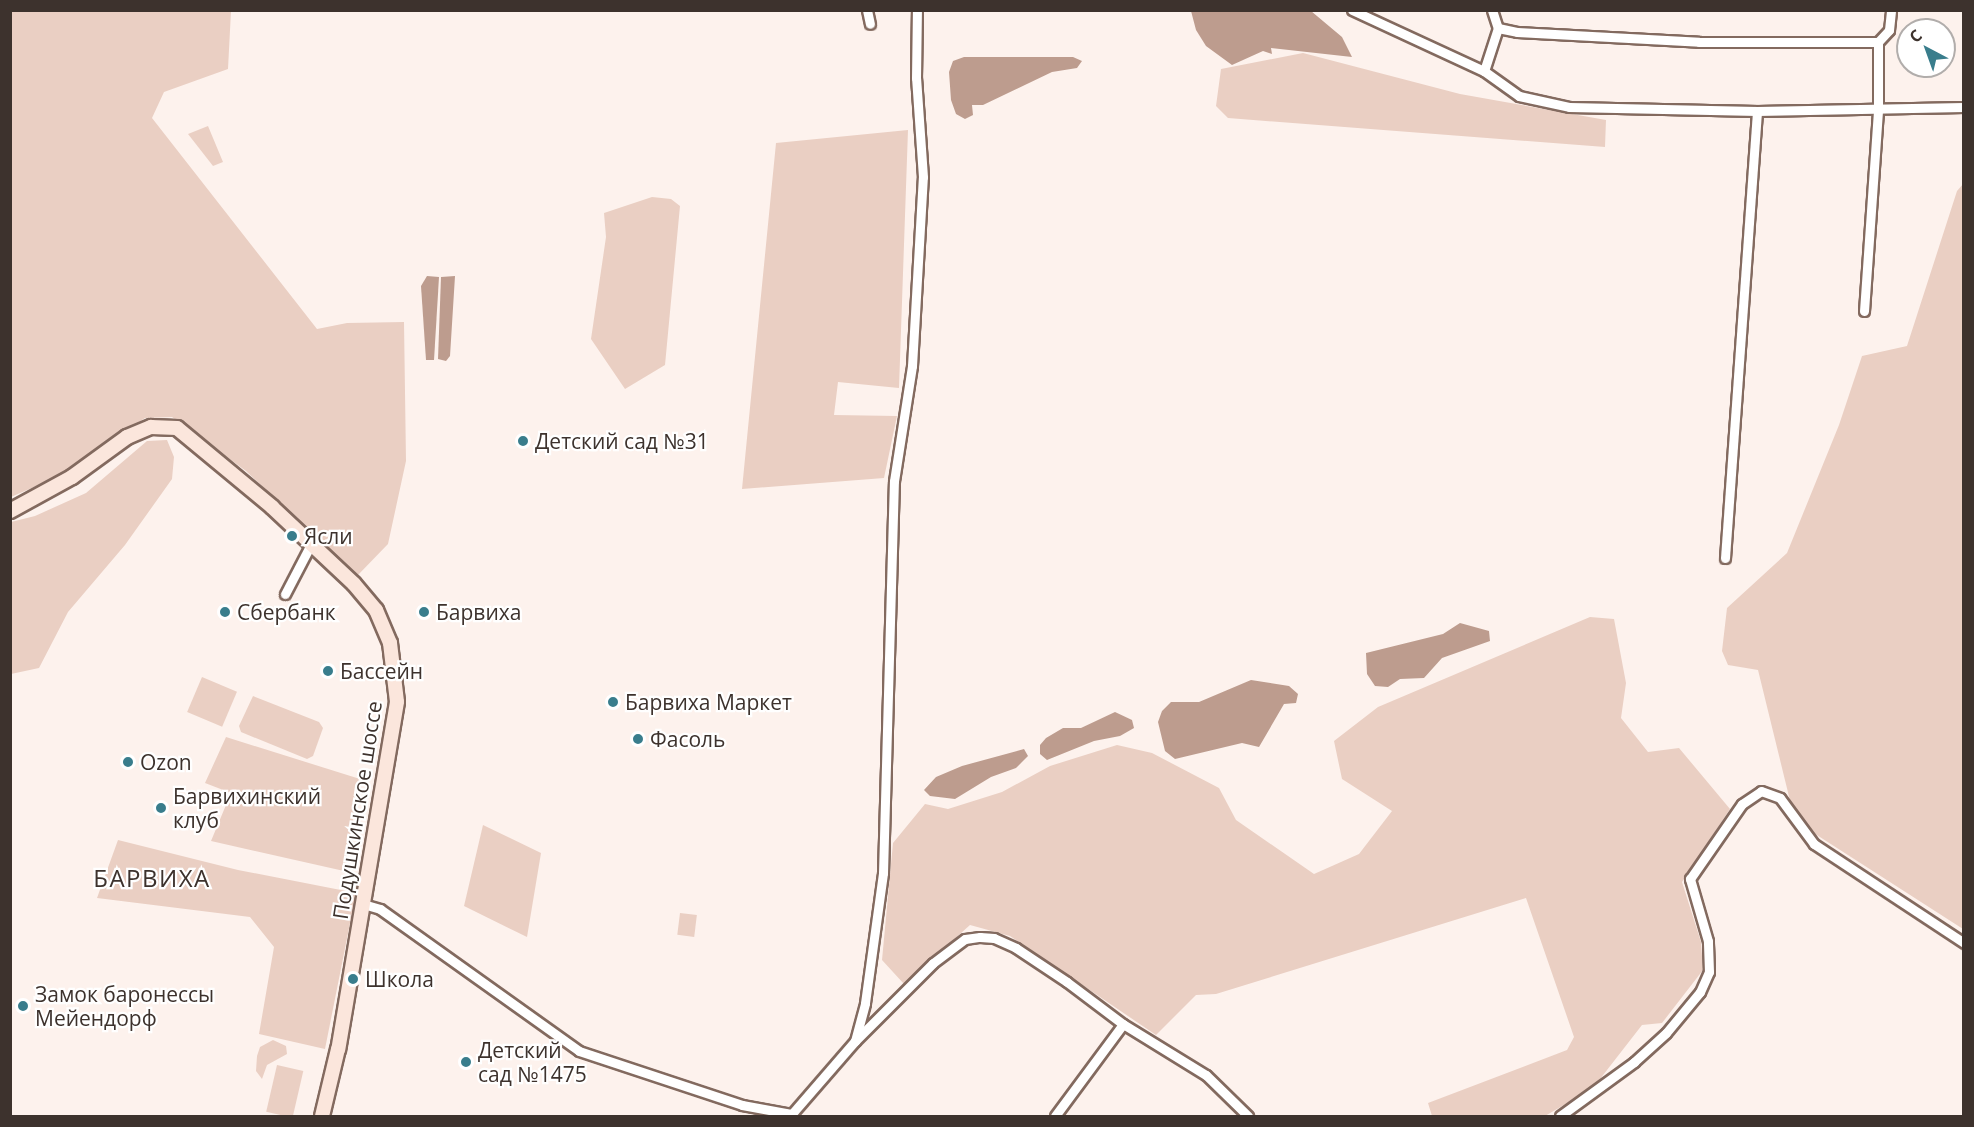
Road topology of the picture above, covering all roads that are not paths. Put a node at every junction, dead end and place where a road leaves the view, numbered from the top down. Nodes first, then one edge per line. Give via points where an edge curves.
1 (867, 10) edge
2 (917, 10) edge
3 (1352, 10) edge
4 (1492, 10) edge
5 (1891, 10) edge
6 (870, 24) dead end
7 (1498, 28) junction
8 (1878, 42) junction
9 (1484, 71) junction
10 (1964, 107) edge
11 (1878, 109) junction
12 (1756, 111) junction
13 (1864, 311) dead end
14 (10, 511) edge
15 (311, 544) junction
16 (1725, 558) dead end
17 (285, 594) dead end
18 (363, 904) junction
19 (1964, 943) edge
20 (1123, 1024) junction
21 (855, 1041) junction
22 (791, 1115) edge
23 (322, 1116) edge
24 (1055, 1116) edge
25 (1248, 1116) edge
26 (1560, 1116) edge

1 - 6 street
2 - 21 street via 916,78 923,177 912,366 894,481 883,873 865,1003
3 - 9 street
4 - 7 street
5 - 8 street via 1889,30
7 - 8 street via 1699,42
7 - 9 street
8 - 11 street
9 - 12 street via 1519,96 1569,107
10 - 11 street
11 - 12 street
11 - 13 street
12 - 16 street
14 - 15 main road, Подушкинское шоссе via 72,477 127,437 151,427 177,428 221,461
15 - 17 street
15 - 18 main road, Подушкинское шоссе via 376,610 390,643 397,679 393,733
18 - 22 street via 380,909 579,1051 742,1106
18 - 23 main road, Подушкинское шоссе
19 - 26 street via 1814,844 1780,798 1761,791 1743,804 1690,879 1708,941 1709,972 1700,992 1666,1033 1634,1062
20 - 21 street via 1016,948 994,938 980,937 965,939 933,963
20 - 24 street
20 - 25 street via 1206,1075
21 - 22 street

